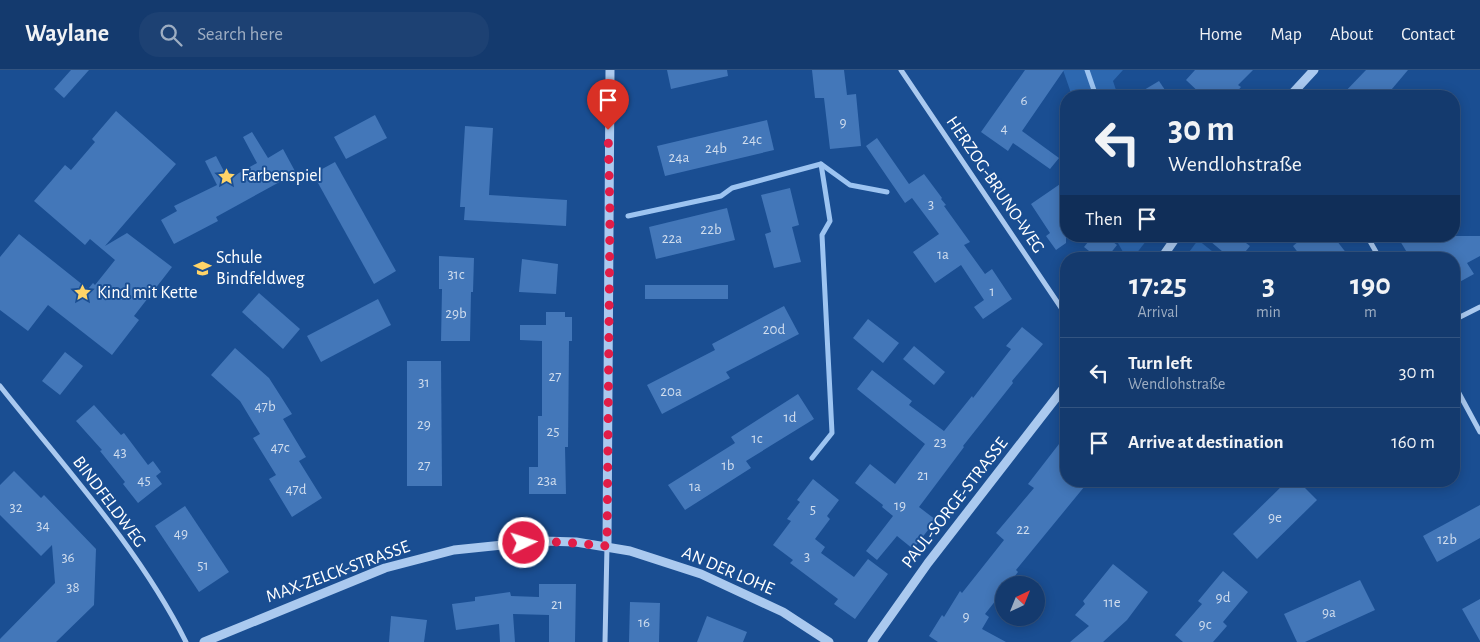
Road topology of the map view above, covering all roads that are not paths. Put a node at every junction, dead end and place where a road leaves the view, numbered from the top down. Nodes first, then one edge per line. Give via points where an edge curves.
1 (610, 70) edge
2 (901, 70) edge
3 (1314, 70) edge
4 (1296, 90) edge
5 (1060, 306) edge
6 (1480, 307) edge
7 (1460, 317) edge
8 (0, 386) edge
9 (1060, 393) edge
10 (1460, 395) edge
11 (1480, 432) edge
12 (607, 546) junction
13 (186, 642) edge
14 (204, 642) edge
15 (605, 642) edge
16 (829, 642) edge
17 (872, 642) edge

1 - 12 street
2 - 5 street, HERZOG-BRUNO-WEG
3 - 4 street
6 - 7 street
8 - 13 street, BINDFELDWEG via 126,545 174,617
9 - 17 street, PAUL-SORGE-STRASSE via 928,563
10 - 11 street
12 - 14 street, MAX-ZELCK-STRASSE via 543,541 454,550 385,568
12 - 15 street
12 - 16 street, AN DER LOHE via 701,574 783,612

